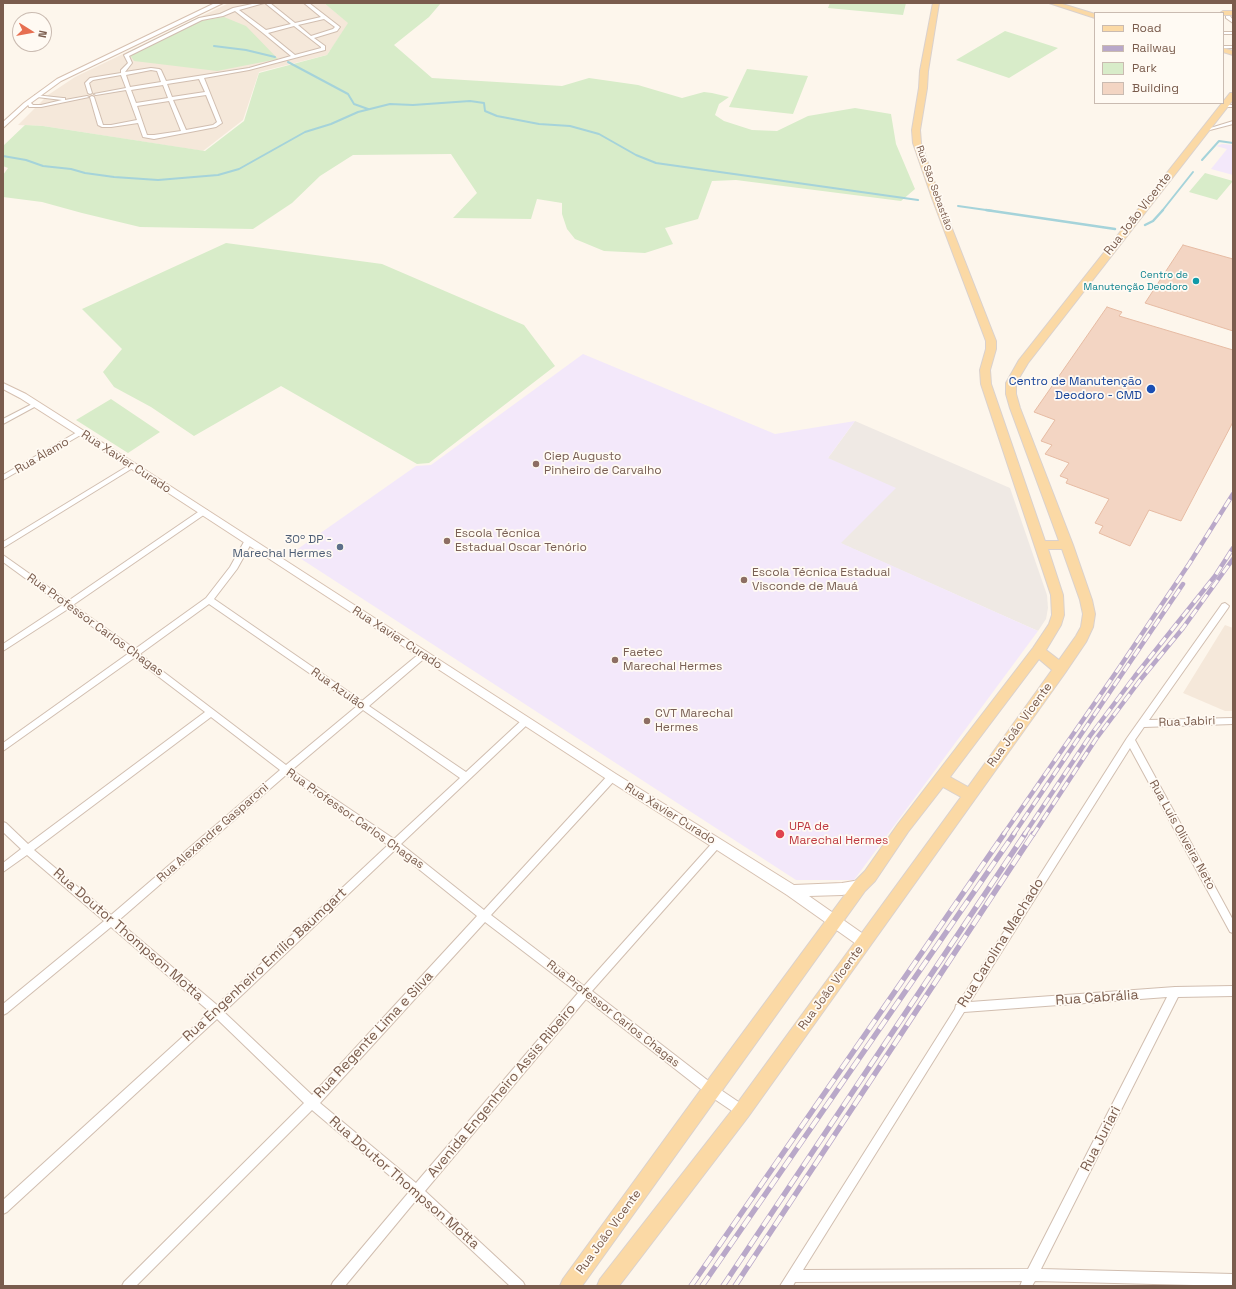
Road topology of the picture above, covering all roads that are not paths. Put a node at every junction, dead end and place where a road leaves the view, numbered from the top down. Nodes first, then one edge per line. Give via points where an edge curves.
1 (220, 3) edge
2 (262, 3) edge
3 (267, 3) edge
4 (306, 3) edge
5 (936, 3) edge
6 (1052, 3) edge
7 (1062, 3) edge
8 (235, 10) junction
9 (1094, 12) edge
10 (1228, 14) edge
11 (1094, 16) edge
12 (325, 18) junction
13 (1233, 22) edge
14 (296, 25) junction
15 (265, 32) junction
16 (311, 37) junction
17 (294, 57) junction
18 (123, 74) junction
19 (201, 77) junction
20 (164, 83) junction
21 (128, 89) junction
22 (207, 93) junction
23 (90, 95) junction
24 (1233, 95) edge
25 (171, 99) junction
26 (32, 101) junction
27 (134, 105) junction
28 (1228, 106) edge
29 (139, 121) junction
30 (1233, 122) edge
31 (3, 126) edge
32 (1206, 130) junction
33 (3, 132) edge
34 (184, 132) junction
35 (985, 365) joint
36 (3, 386) edge
37 (36, 404) junction
38 (3, 422) edge
39 (81, 433) junction
40 (133, 466) junction
41 (3, 478) edge
42 (204, 512) junction
43 (248, 542) junction
44 (3, 545) edge
45 (1041, 545) junction
46 (1067, 545) junction
47 (3, 558) edge
48 (209, 600) junction
49 (68, 605) junction
50 (1225, 606) dead end
51 (3, 648) edge
52 (1038, 651) junction
53 (134, 653) junction
54 (423, 655) junction
55 (1060, 669) junction
56 (362, 706) junction
57 (211, 712) junction
58 (526, 721) junction
59 (1233, 721) edge
60 (1141, 724) junction
61 (1130, 740) junction
62 (3, 748) edge
63 (286, 770) junction
64 (466, 777) junction
65 (612, 777) junction
66 (942, 779) junction
67 (970, 795) junction
68 (3, 826) edge
69 (394, 844) junction
70 (717, 844) junction
71 (27, 849) junction
72 (3, 868) edge
73 (860, 886) junction
74 (792, 891) junction
75 (484, 916) junction
76 (112, 921) junction
77 (835, 922) junction
78 (1233, 929) edge
79 (864, 942) junction
80 (1233, 991) edge
81 (585, 992) junction
82 (1175, 992) junction
83 (960, 1008) junction
84 (3, 1010) edge
85 (217, 1012) junction
86 (711, 1090) junction
87 (312, 1103) junction
88 (742, 1111) junction
89 (418, 1192) junction
90 (3, 1208) edge
91 (1233, 1280) edge
92 (789, 1281) edge
93 (1029, 1281) edge
94 (128, 1286) edge
95 (337, 1286) edge
96 (519, 1286) edge
97 (570, 1286) edge
98 (607, 1286) edge

1 - 26 main road via 63,77
2 - 8 street
3 - 14 street
4 - 12 street
5 - 35 main road, Rua São Sebastião via 916,136 936,198 991,341
6 - 11 main road
7 - 9 main road
8 - 15 street
8 - 18 street via 201,19 129,53 126,58 129,64
10 - 13 street
12 - 14 street
12 - 16 street via 338,29
14 - 15 street
14 - 16 street
15 - 17 street
16 - 17 street via 323,49
17 - 19 street via 249,69
18 - 20 street via 156,69 160,71
18 - 21 street
18 - 23 street via 90,80 87,82
19 - 20 street
19 - 22 street
20 - 21 street
20 - 25 street
21 - 23 street
21 - 27 street
22 - 25 street
22 - 34 street via 220,123
23 - 26 street
23 - 26 street via 42,106
23 - 29 street via 102,126
24 - 28 main road, Rua João Vicente
25 - 27 street
25 - 34 street
26 - 31 main road
26 - 33 main road
27 - 29 street
28 - 32 main road, Rua João Vicente
29 - 34 street via 147,137
30 - 32 street
32 - 46 main road, Rua João Vicente via 1086,280 1013,377 1011,388 1014,404
35 - 45 main road, Rua João Vicente via 986,384 995,415
36 - 37 main road, Rua Xavier Curado
37 - 38 street
37 - 39 main road, Rua Xavier Curado
39 - 40 main road, Rua Xavier Curado
39 - 41 street, Rua Álamo
40 - 42 main road, Rua Xavier Curado
40 - 44 street
42 - 43 main road, Rua Xavier Curado
42 - 49 street
43 - 48 street
43 - 54 main road, Rua Xavier Curado
45 - 46 main road
45 - 52 main road, Rua João Vicente via 1057,595 1058,616
46 - 55 main road, Rua João Vicente via 1089,614 1087,627 1081,639
47 - 49 street, Rua Professor Carlos Chagas
48 - 53 street
48 - 56 street, Rua Azulão
49 - 51 street
49 - 53 street, Rua Professor Carlos Chagas
50 - 60 street, Rua Carolina Machado
52 - 55 main road
52 - 66 main road, Rua João Vicente
53 - 57 street, Rua Professor Carlos Chagas
53 - 62 street
54 - 56 street, Rua Alexandre Gasparoni
54 - 58 main road, Rua Xavier Curado
55 - 67 main road, Rua João Vicente
56 - 63 street, Rua Alexandre Gasparoni
56 - 64 street, Rua Azulão
57 - 63 street, Rua Professor Carlos Chagas
57 - 71 street
58 - 64 street, Rua Engenheiro Emílio Baumgart
58 - 65 main road, Rua Xavier Curado
59 - 60 street, Rua Jabiri
60 - 61 street, Rua Carolina Machado
61 - 78 street, Rua Luís Oliveira Neto
61 - 83 street, Rua Carolina Machado
63 - 69 street, Rua Professor Carlos Chagas
63 - 76 street, Rua Alexandre Gasparoni
64 - 69 street, Rua Engenheiro Emílio Baumgart
65 - 70 main road, Rua Xavier Curado
65 - 75 street, Rua Regente Lima e Silva
66 - 67 main road
66 - 73 main road, Rua João Vicente
67 - 79 main road, Rua João Vicente
68 - 71 street, Rua Doutor Thompson Motta
69 - 75 street, Rua Professor Carlos Chagas
69 - 85 street, Rua Engenheiro Emílio Baumgart
70 - 74 main road, Rua Xavier Curado
70 - 81 street, Avenida Engenheiro Assis Ribeiro
71 - 72 street
71 - 76 street, Rua Doutor Thompson Motta
73 - 74 main road
73 - 77 main road, Rua João Vicente
74 - 77 main road, Rua Xavier Curado
75 - 81 street, Rua Professor Carlos Chagas
75 - 87 street, Rua Regente Lima e Silva
76 - 84 street, Rua Alexandre Gasparoni
76 - 85 street, Rua Doutor Thompson Motta
77 - 79 main road, Rua Xavier Curado
77 - 86 main road, Rua João Vicente
79 - 88 main road, Rua João Vicente
80 - 82 street, Rua Cabrália
81 - 86 street, Rua Professor Carlos Chagas
81 - 89 street, Avenida Engenheiro Assis Ribeiro
82 - 83 street, Rua Cabrália
82 - 93 street, Rua Juriari
83 - 92 street, Rua Carolina Machado
85 - 87 street, Rua Doutor Thompson Motta
85 - 90 street, Rua Engenheiro Emílio Baumgart
86 - 88 street, Rua Professor Carlos Chagas
86 - 97 main road, Rua João Vicente
87 - 89 street, Rua Doutor Thompson Motta
87 - 94 street, Rua Regente Lima e Silva
88 - 98 main road, Rua João Vicente
89 - 95 street, Avenida Engenheiro Assis Ribeiro
89 - 96 street, Rua Doutor Thompson Motta
91 - 93 street
92 - 93 street

